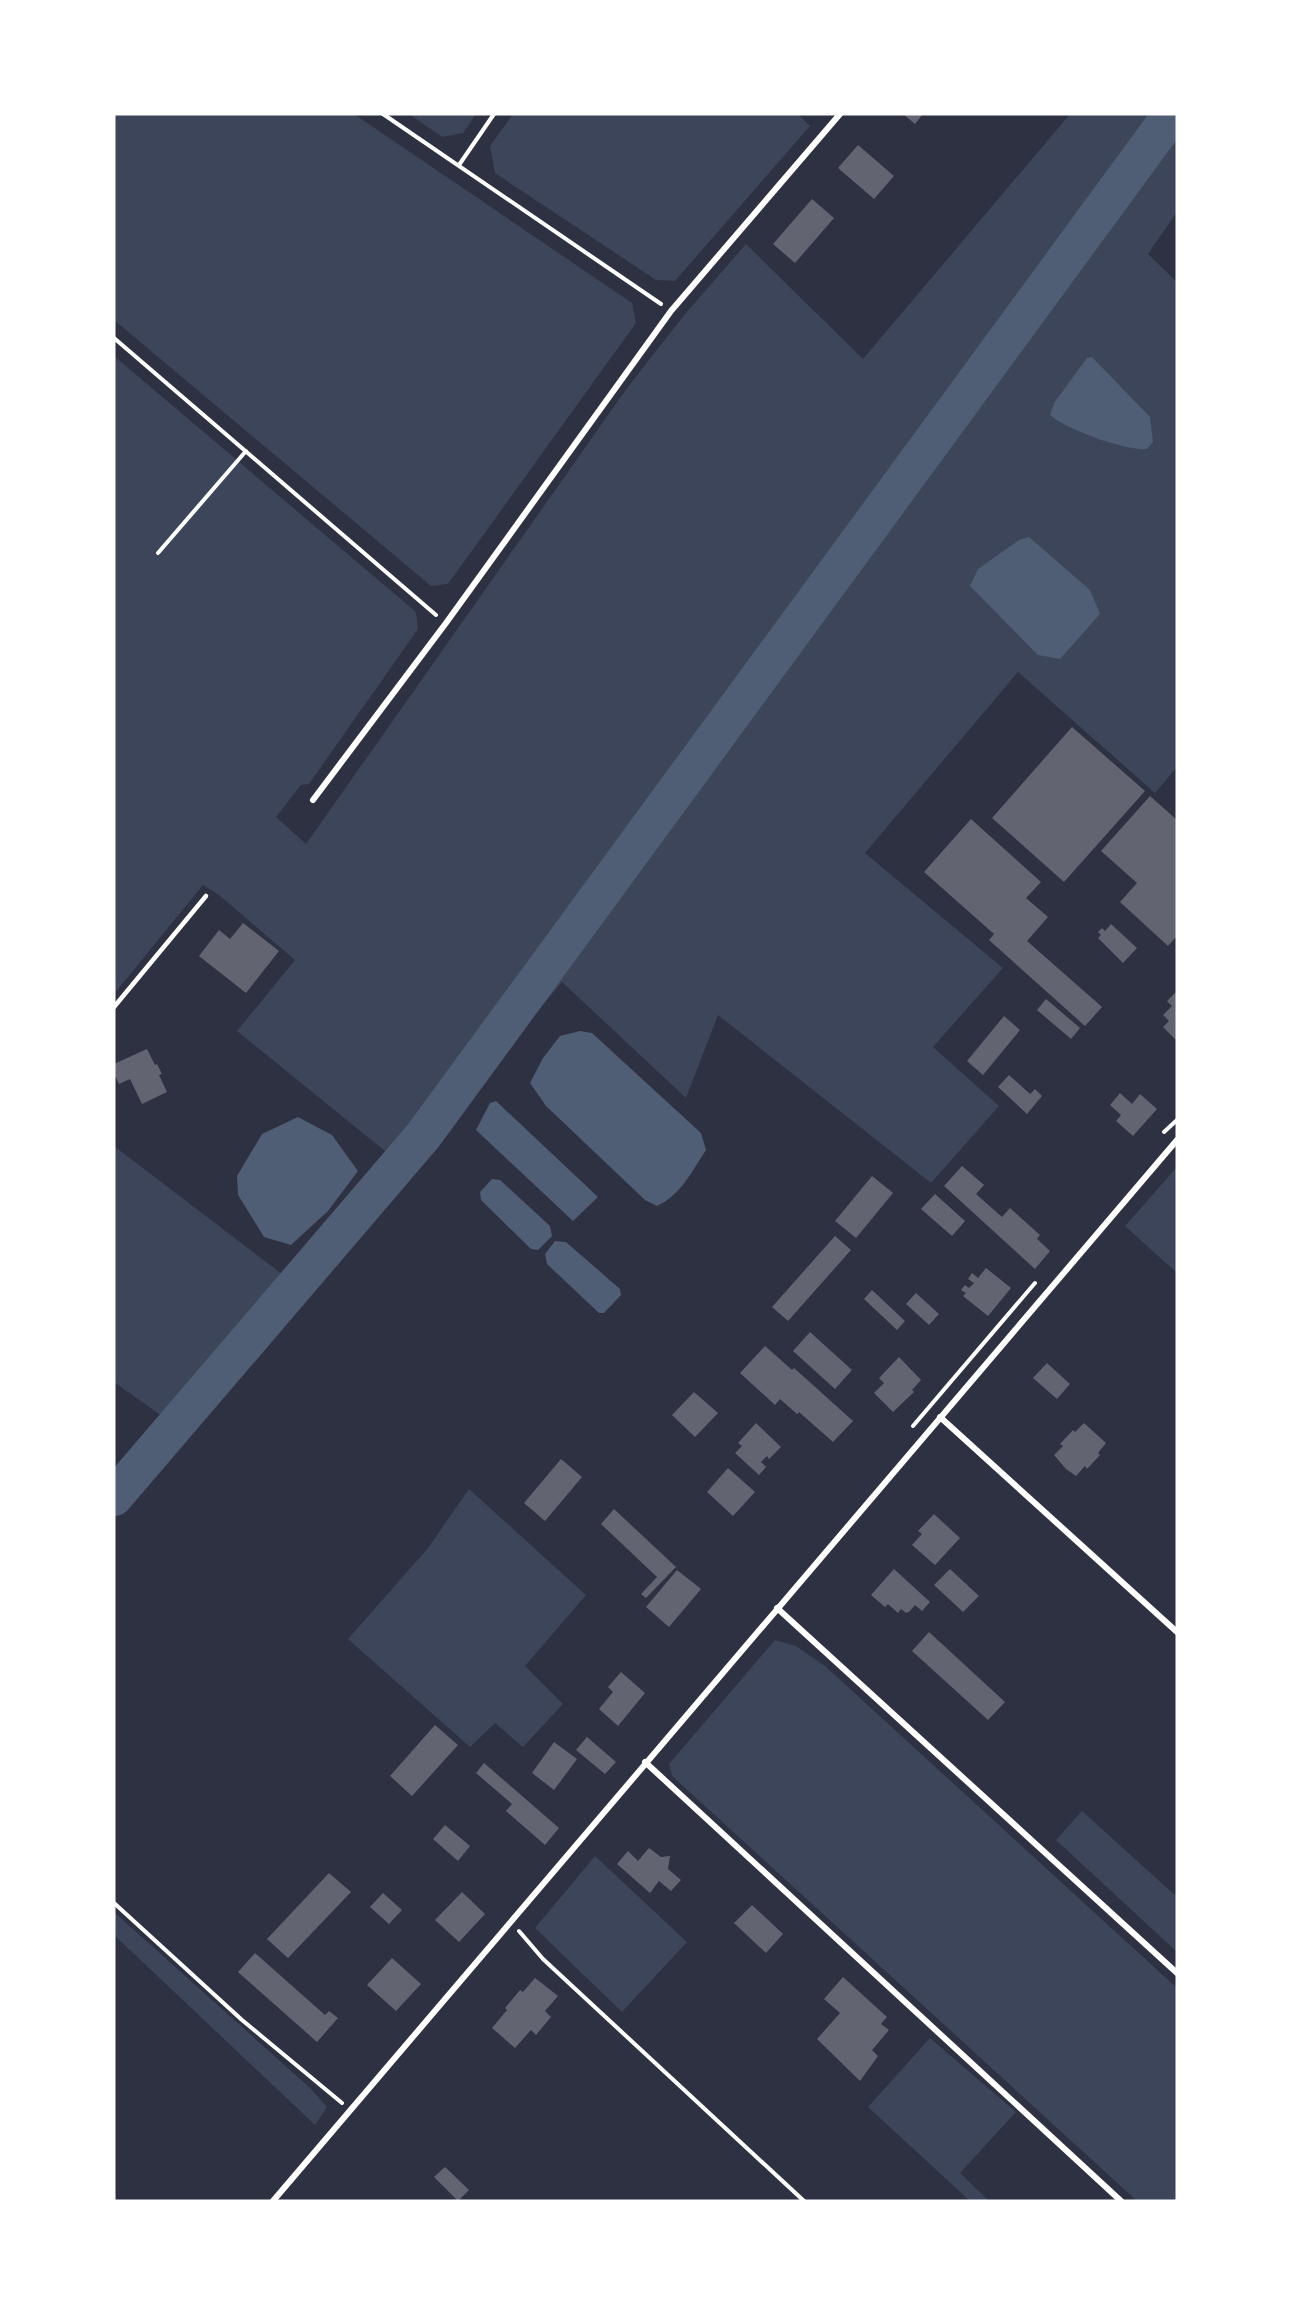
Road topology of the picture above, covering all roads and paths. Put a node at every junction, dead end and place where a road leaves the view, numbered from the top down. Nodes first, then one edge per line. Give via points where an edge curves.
1 (383, 114) edge
2 (494, 114) edge
3 (840, 114) edge
4 (458, 166) junction
5 (671, 311) junction
6 (114, 338) edge
7 (246, 451) junction
8 (158, 554) dead end
9 (446, 623) junction
10 (314, 800) dead end
11 (206, 896) dead end
12 (114, 1007) edge
13 (1177, 1140) edge
14 (940, 1417) junction
15 (777, 1608) junction
16 (1177, 1632) edge
17 (645, 1762) junction
18 (114, 1903) edge
19 (511, 1922) junction
20 (1177, 1973) edge
21 (353, 2109) junction
22 (273, 2201) edge
23 (804, 2201) edge
24 (1121, 2201) edge

1 - 4 path
2 - 4 path
3 - 5 street
4 - 5 path
5 - 9 street
6 - 7 path
7 - 8 path
7 - 9 path
9 - 10 street
11 - 12 lane
13 - 14 street
14 - 15 street
14 - 16 street
15 - 17 street
15 - 20 street
17 - 19 street
17 - 24 street
18 - 21 path via 242,2020
19 - 21 street
19 - 23 path via 543,1959
21 - 22 street

